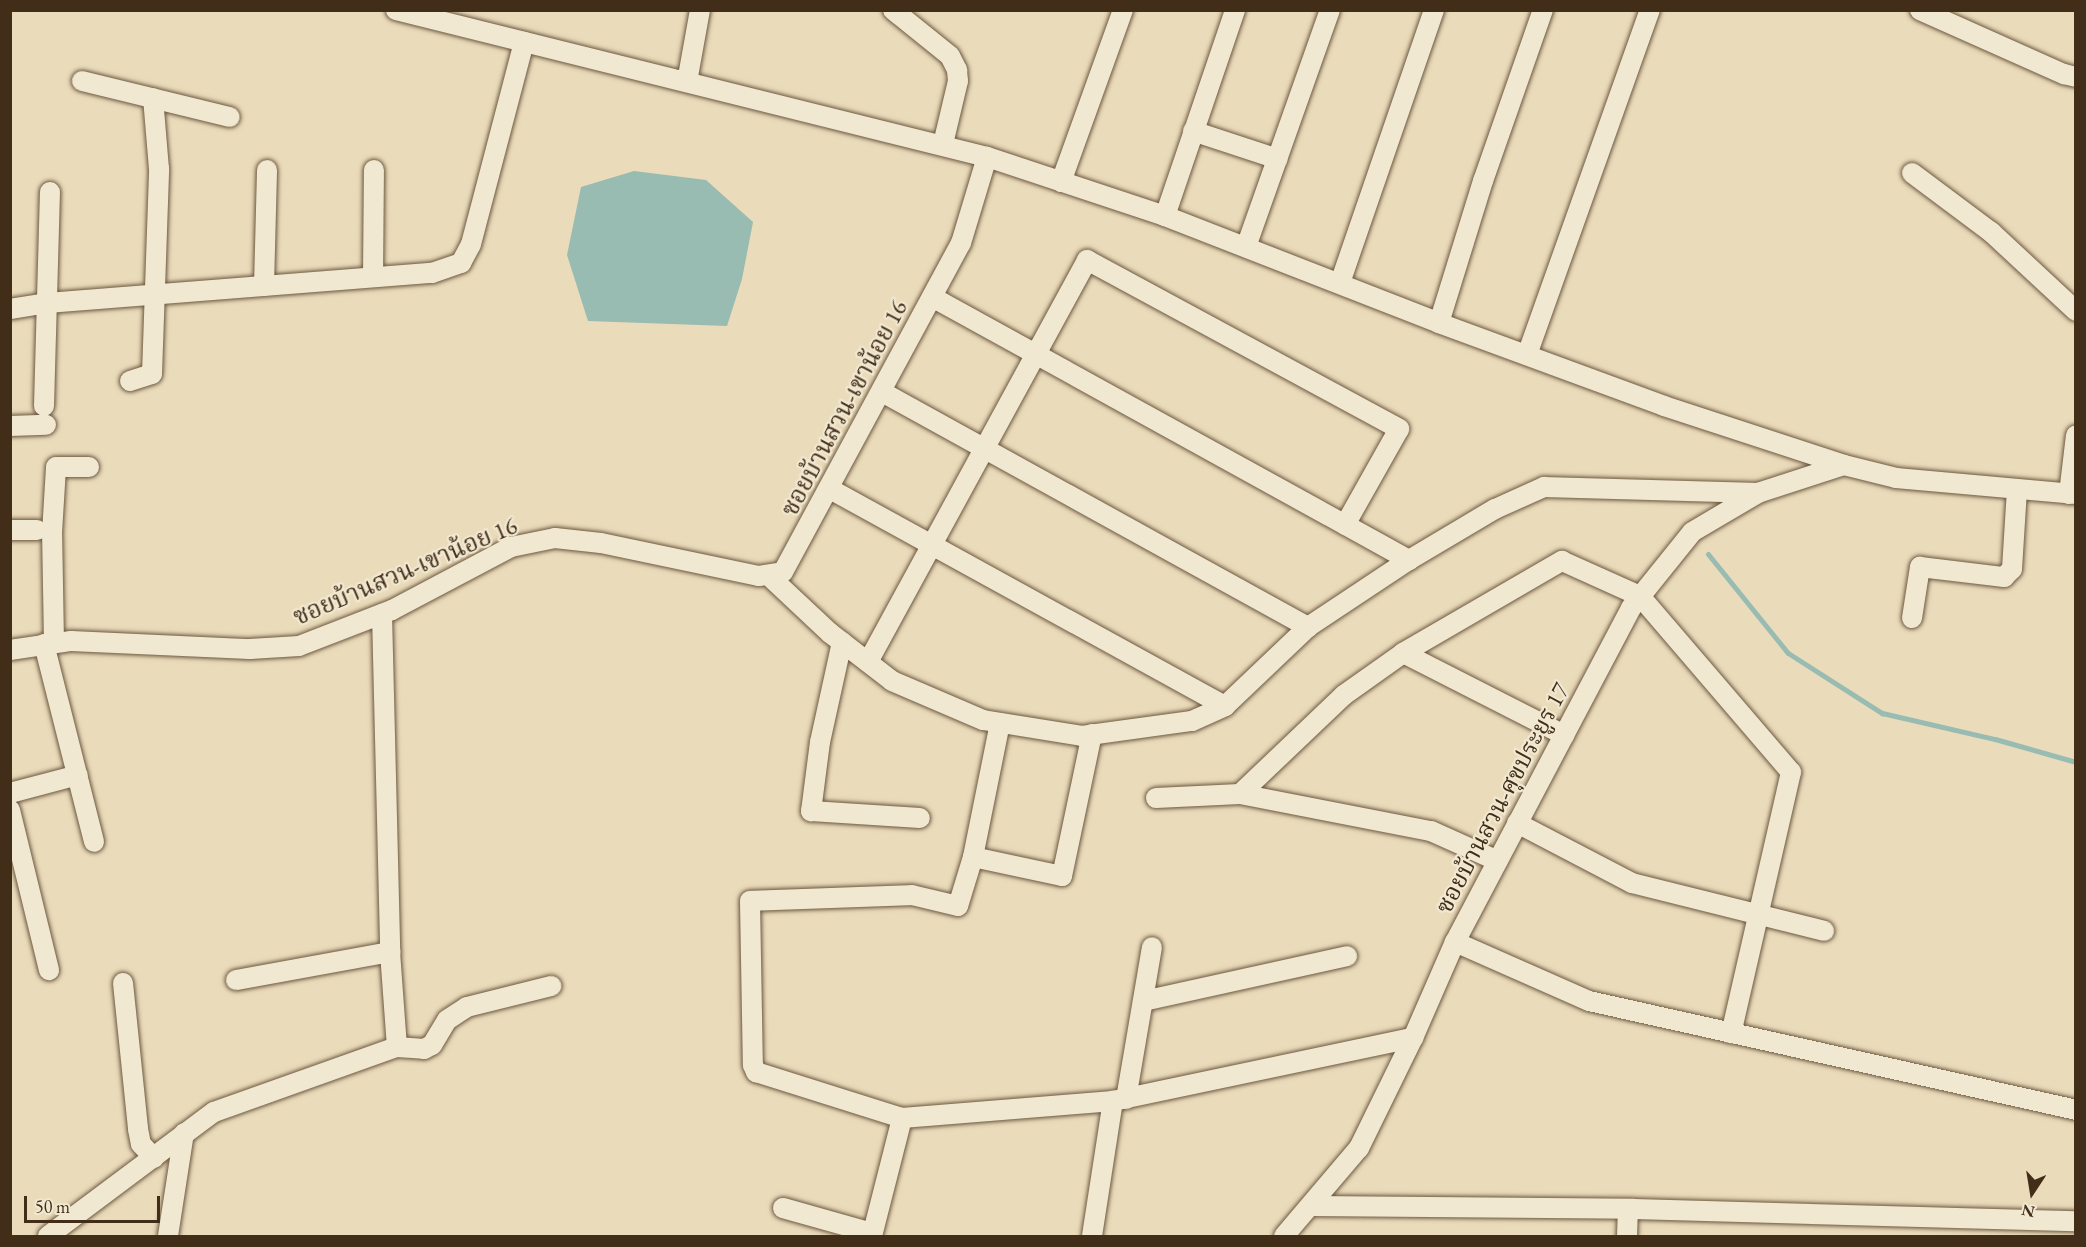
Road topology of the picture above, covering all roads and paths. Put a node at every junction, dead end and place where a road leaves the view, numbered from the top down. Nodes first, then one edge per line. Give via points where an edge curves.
1 (396, 10) edge
2 (700, 10) edge
3 (893, 10) edge
4 (1123, 10) edge
5 (1235, 10) edge
6 (1330, 10) edge
7 (1434, 10) edge
8 (1543, 10) edge
9 (1650, 10) edge
10 (1920, 10) edge
11 (524, 42) junction
12 (2076, 77) edge
13 (82, 81) dead end
14 (687, 82) junction
15 (153, 98) junction
16 (230, 117) dead end
17 (1193, 131) junction
18 (943, 144) junction
19 (987, 157) junction
20 (1278, 159) junction
21 (267, 170) dead end
22 (374, 171) dead end
23 (1912, 173) dead end
24 (1061, 182) junction
25 (50, 192) dead end
26 (1165, 216) junction
27 (1246, 247) junction
28 (374, 277) junction
29 (1340, 283) junction
30 (264, 286) junction
31 (155, 295) junction
32 (932, 297) junction
33 (47, 303) junction
34 (10, 309) edge
35 (2076, 311) edge
36 (1439, 323) junction
37 (1036, 354) junction
38 (1527, 355) junction
39 (130, 381) dead end
40 (882, 392) junction
41 (10, 426) edge
42 (2076, 435) edge
43 (984, 449) junction
44 (1844, 465) junction
45 (89, 467) dead end
46 (830, 489) junction
47 (2016, 490) junction
48 (1758, 493) junction
49 (2072, 494) edge
50 (1345, 525) junction
51 (10, 530) edge
52 (37, 530) dead end
53 (932, 545) junction
54 (1409, 560) junction
55 (768, 575) junction
56 (1640, 596) junction
57 (382, 614) junction
58 (1912, 618) dead end
59 (1308, 627) junction
60 (842, 642) junction
61 (49, 644) junction
62 (10, 650) edge
63 (1403, 652) junction
64 (868, 662) junction
65 (1225, 706) junction
66 (999, 723) junction
67 (1092, 735) junction
68 (1564, 735) junction
69 (78, 775) junction
70 (10, 793) edge
71 (1239, 794) junction
72 (1155, 798) dead end
73 (10, 810) edge
74 (920, 818) dead end
75 (1518, 824) junction
76 (94, 842) dead end
77 (973, 857) junction
78 (1498, 861) junction
79 (1758, 915) junction
80 (1824, 931) dead end
81 (1455, 942) junction
82 (1152, 947) dead end
83 (390, 952) junction
84 (1347, 956) dead end
85 (49, 970) dead end
86 (236, 980) dead end
87 (123, 983) dead end
88 (551, 986) dead end
89 (1143, 1001) junction
90 (1731, 1033) junction
91 (1413, 1038) junction
92 (397, 1047) junction
93 (1120, 1100) junction
94 (2076, 1110) edge
95 (902, 1118) junction
96 (184, 1133) junction
97 (154, 1158) junction
98 (1311, 1206) junction
99 (783, 1208) dead end
100 (1628, 1209) junction
101 (2076, 1221) edge
102 (872, 1235) edge
103 (48, 1236) edge
104 (168, 1236) edge
105 (1092, 1236) edge
106 (1284, 1236) edge
107 (1627, 1236) edge

1 - 11 street
2 - 14 street
3 - 18 street via 951,56 957,70 958,81
4 - 24 street
5 - 17 street
6 - 20 street
7 - 29 street
8 - 36 street via 1483,181
9 - 38 street
10 - 12 street
11 - 14 street
11 - 28 street via 471,244 461,263 432,273
13 - 15 street
14 - 18 street
15 - 16 street
15 - 31 street via 159,169
17 - 20 street
17 - 26 street
18 - 19 street
19 - 24 street
19 - 32 street, ซอยบ้านสวน-เขาน้อย 16 via 964,236
20 - 27 street
21 - 30 street
22 - 28 street
23 - 35 street via 1992,232
24 - 26 street
25 - 33 street
26 - 27 street
27 - 29 street
28 - 30 street
29 - 36 street
30 - 31 street
31 - 33 street
31 - 39 street via 152,374
32 - 37 street
32 - 40 street, ซอยบ้านสวน-เขาน้อย 16
33 - 34 street
33 - 41 street via 45,416
36 - 38 street
37 - 43 street
37 - 50 street
37 - 50 street via 1087,260 1399,429
38 - 44 street via 1664,406
40 - 43 street
40 - 46 street, ซอยบ้านสวน-เขาน้อย 16
42 - 49 street
43 - 53 street
43 - 59 street
44 - 47 street via 1896,478
44 - 48 street, ซอยบ้านสวน-ศุขประยูร 17
45 - 61 street via 56,467
46 - 53 street
46 - 55 street, ซอยบ้านสวน-เขาน้อย 16 via 783,572
47 - 49 street
47 - 58 street via 2012,569 2004,577 1920,567
48 - 54 street via 1544,487 1495,509
48 - 56 street, ซอยบ้านสวน-ศุขประยูร 17 via 1692,532
50 - 54 street
51 - 52 street
53 - 64 street
53 - 65 street
54 - 59 street
55 - 57 street, ซอยบ้านสวน-เขาน้อย 16 via 555,538 511,547
55 - 60 street
56 - 63 street via 1562,561
56 - 68 street, ซอยบ้านสวน-ศุขประยูร 17
56 - 79 street via 1791,772
57 - 61 street, ซอยบ้านสวน-เขาน้อย 16 via 299,646 250,649 71,641
57 - 83 street
59 - 65 street
60 - 64 street
60 - 74 street via 820,742 811,811
61 - 62 street, ซอยบ้านสวน-เขาน้อย 16
61 - 69 street
63 - 68 street
63 - 71 street via 1344,695
64 - 66 street via 892,681 983,720
65 - 67 street via 1192,721
66 - 67 street
66 - 77 street
67 - 77 street via 1062,876
68 - 75 street, ซอยบ้านสวน-ศุขประยูร 17
69 - 70 street
69 - 76 street
71 - 72 street
71 - 78 street via 1431,831
73 - 85 street
75 - 78 street, ซอยบ้านสวน-ศุขประยูร 17
75 - 79 street via 1632,883
77 - 95 street via 958,906 912,895 750,901 756,1072
78 - 81 street, ซอยบ้านสวน-ศุขประยูร 17
79 - 80 street
79 - 90 street
81 - 90 street via 1589,1001
81 - 91 street, ซอยบ้านสวน-ศุขประยูร 17
82 - 89 street
83 - 86 street
83 - 92 street
84 - 89 street
87 - 97 street via 138,1129 141,1144
88 - 92 street via 467,1006 447,1020 432,1045 424,1049
89 - 93 street
90 - 94 street
91 - 93 street
91 - 98 street, ซอยบ้านสวน-ศุขประยูร 17 via 1359,1148
92 - 96 street via 214,1112
93 - 95 street
93 - 105 street
95 - 102 street
96 - 97 street
96 - 104 street
97 - 103 street
98 - 100 street
98 - 106 street, ซอยบ้านสวน-ศุขประยูร 17
99 - 102 street
100 - 101 street
100 - 107 street

